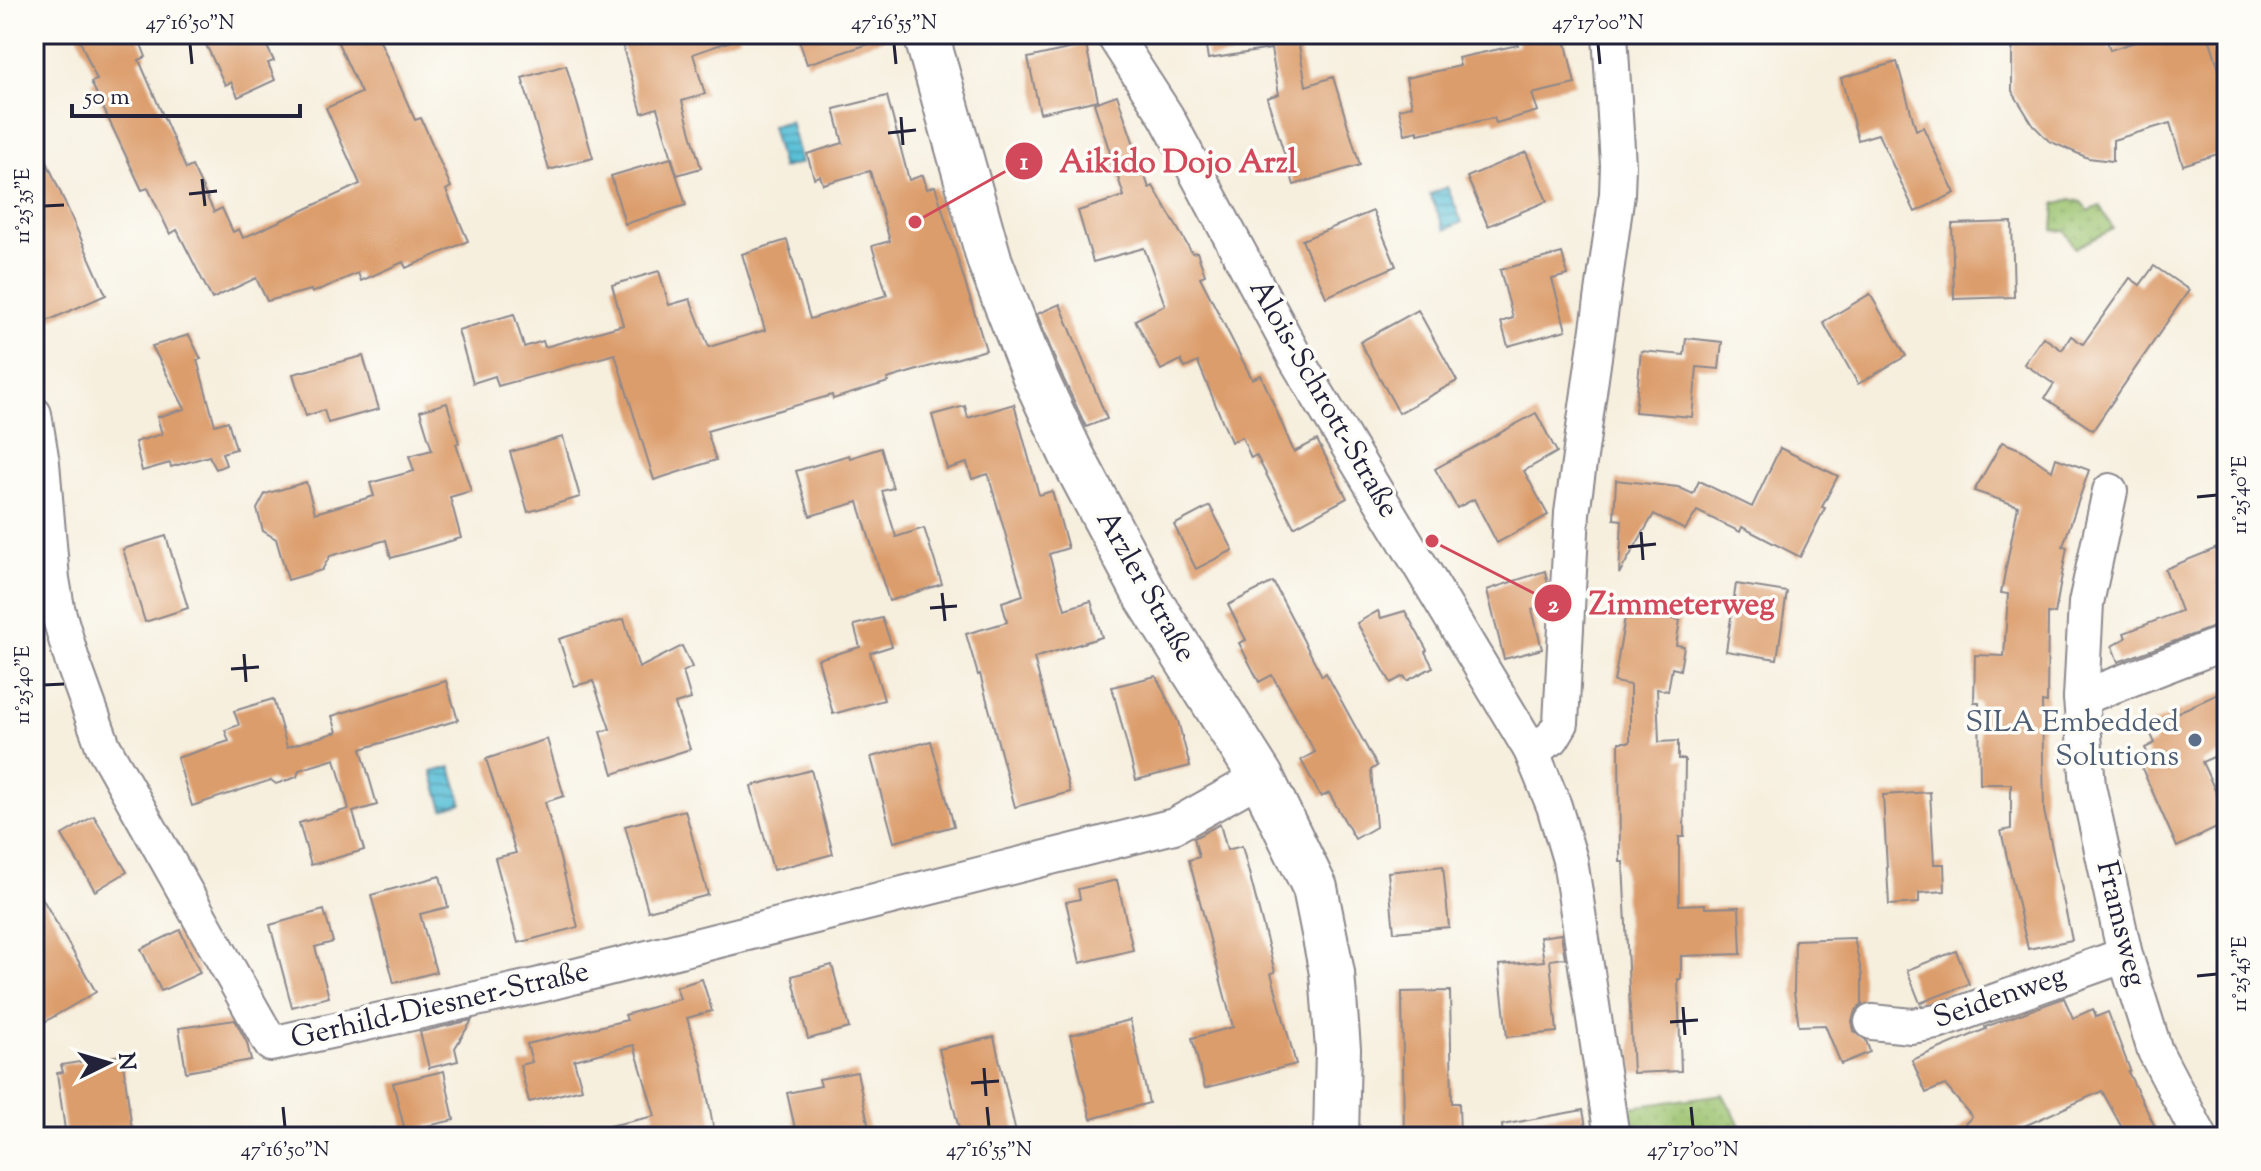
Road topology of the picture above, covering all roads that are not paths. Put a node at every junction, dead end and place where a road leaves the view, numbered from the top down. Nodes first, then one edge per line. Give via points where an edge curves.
1 (926, 34) edge
2 (1113, 34) edge
3 (1610, 34) edge
4 (34, 414) edge
5 (2110, 491) dead end
6 (2227, 642) edge
7 (2081, 698) junction
8 (1531, 750) junction
9 (1261, 777) junction
10 (2125, 955) junction
11 (1872, 1022) dead end
12 (1336, 1137) edge
13 (1612, 1137) edge
14 (2200, 1137) edge

1 - 9 main road, Arzler Straße via 990,262 1035,377 1157,614
2 - 8 street, Alois-Schrott-Straße via 1166,116 1304,373
3 - 8 street via 1617,194 1572,513 1561,723 1552,738
4 - 9 street, Gerhild-Diesner-Straße via 57,608 103,746 271,1044 540,985 1174,826
5 - 7 street, Framsweg via 2086,603
6 - 7 street
7 - 10 street, Framsweg via 2088,786
8 - 13 street, Alois-Schrott-Straße via 1570,860
9 - 12 main road, Arzler Straße via 1315,888 1332,973 1338,1049
10 - 11 street, Seidenweg via 1937,1022
10 - 14 street, Framsweg via 2155,1051

